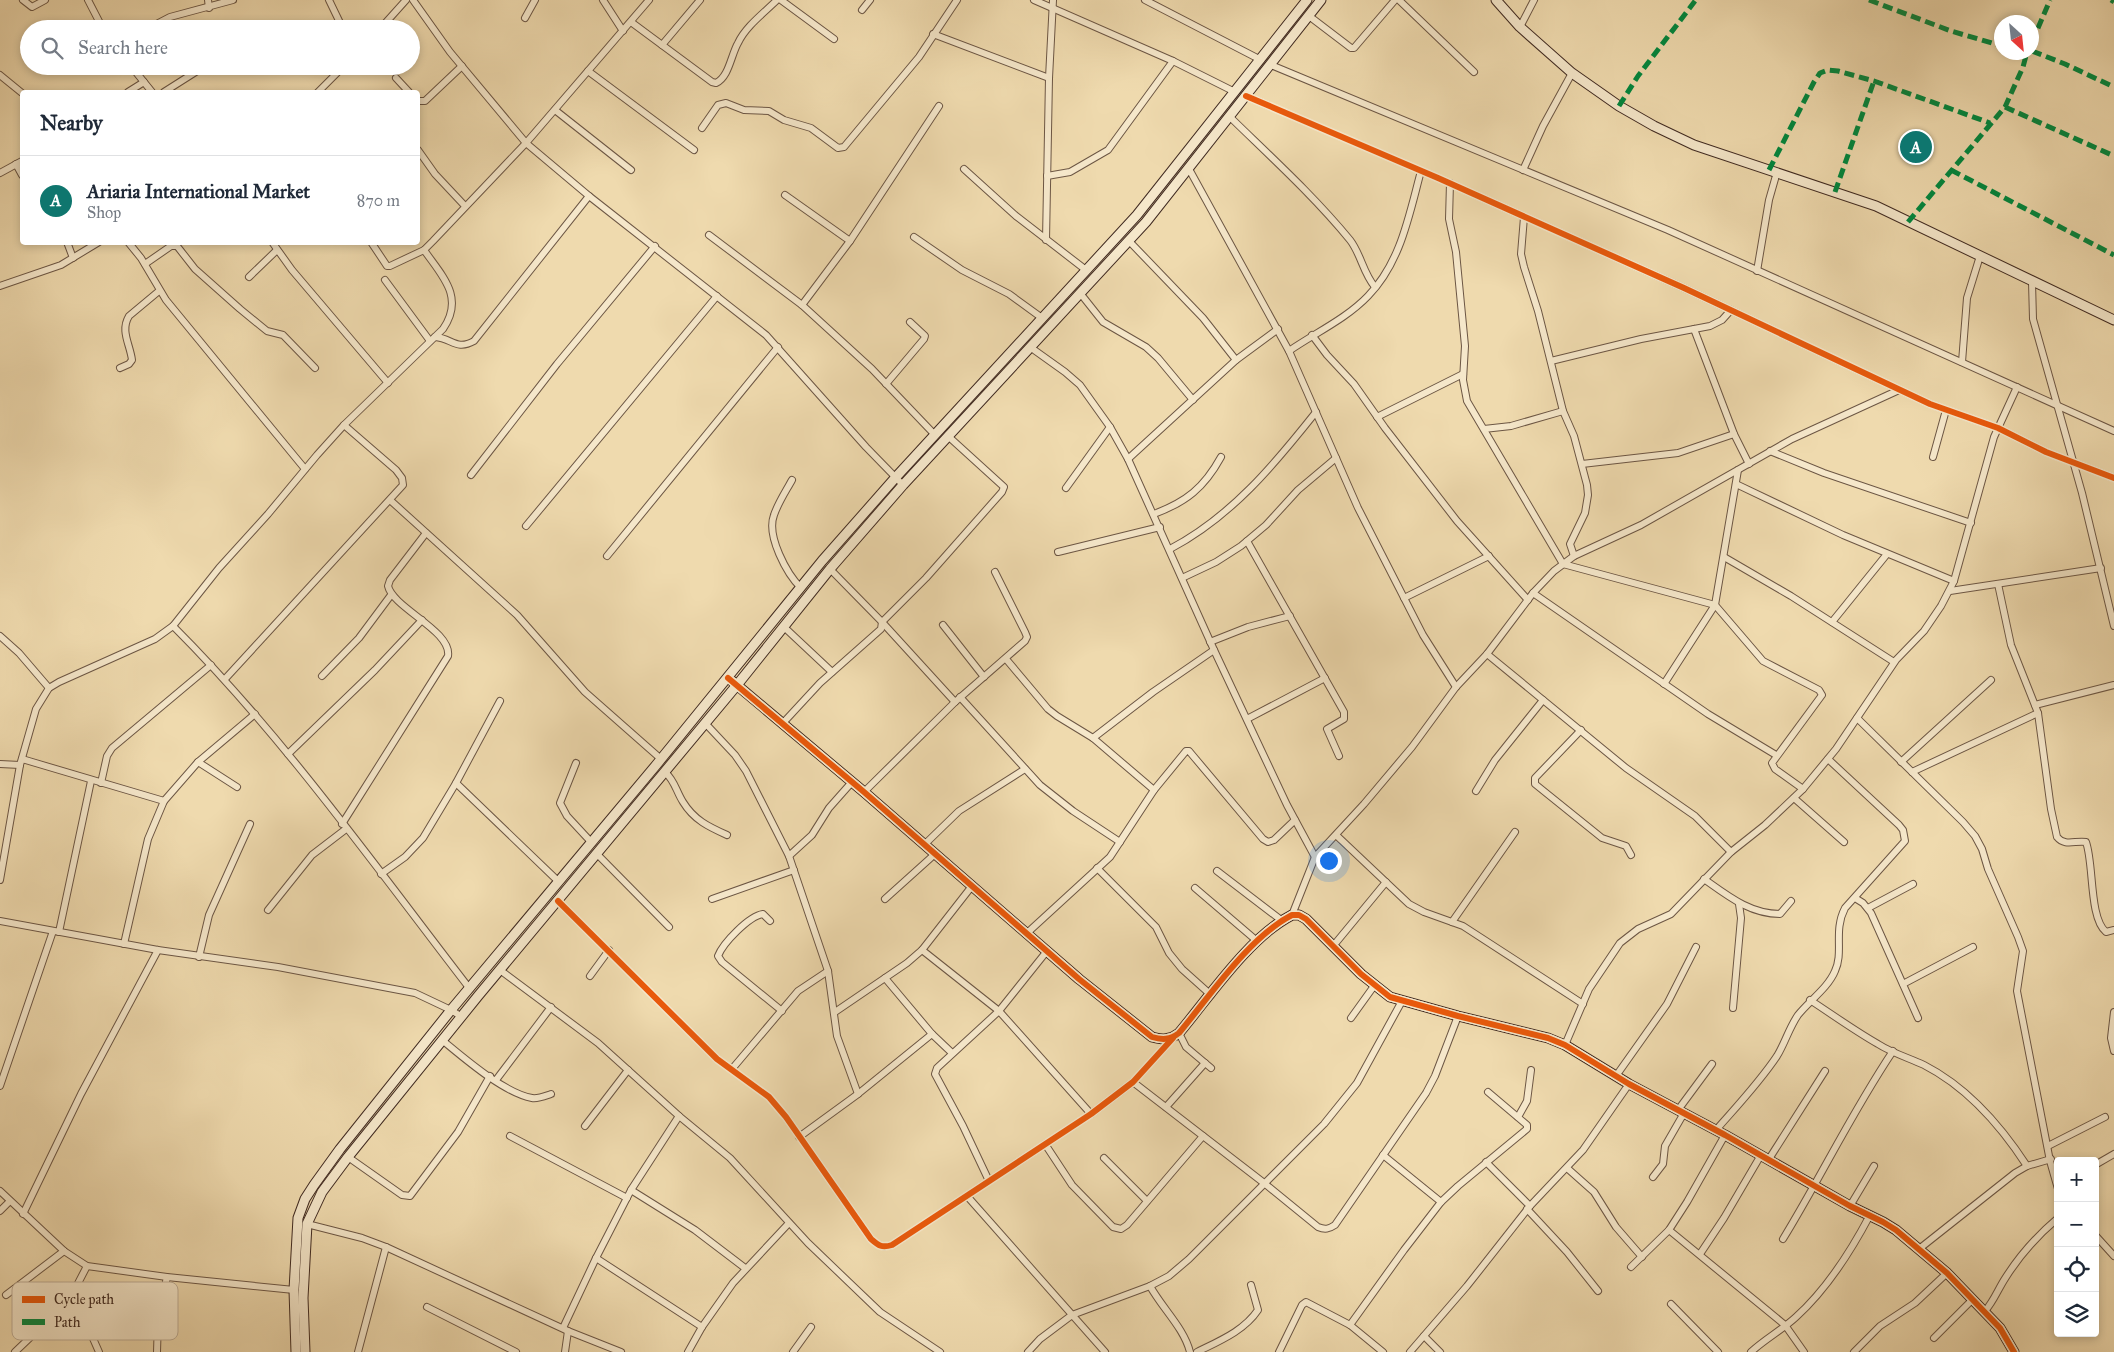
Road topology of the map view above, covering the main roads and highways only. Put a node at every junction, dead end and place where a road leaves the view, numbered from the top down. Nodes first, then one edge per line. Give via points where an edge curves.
1 (1307, 0) edge
2 (1321, 0) edge
3 (1496, 0) edge
4 (2114, 320) edge
5 (728, 678) junction
6 (737, 685) junction
7 (296, 1352) edge
8 (305, 1352) edge
9 (2014, 1352) edge

1 - 5 main road via 1137,215 896,477
2 - 6 main road via 1129,241 903,485 830,569
3 - 4 main road via 1520,27 1572,74 1654,126 1694,145 1876,206
5 - 6 main road
5 - 7 main road via 451,1010 340,1149 305,1199 296,1232
6 - 8 main road via 442,1040 322,1192 307,1224
6 - 9 main road via 1079,979 1152,1036 1161,1040 1176,1035 1258,941 1281,920 1292,915 1306,919 1374,986 1390,997 1565,1045 1629,1084 1896,1230 1947,1273 1985,1311

